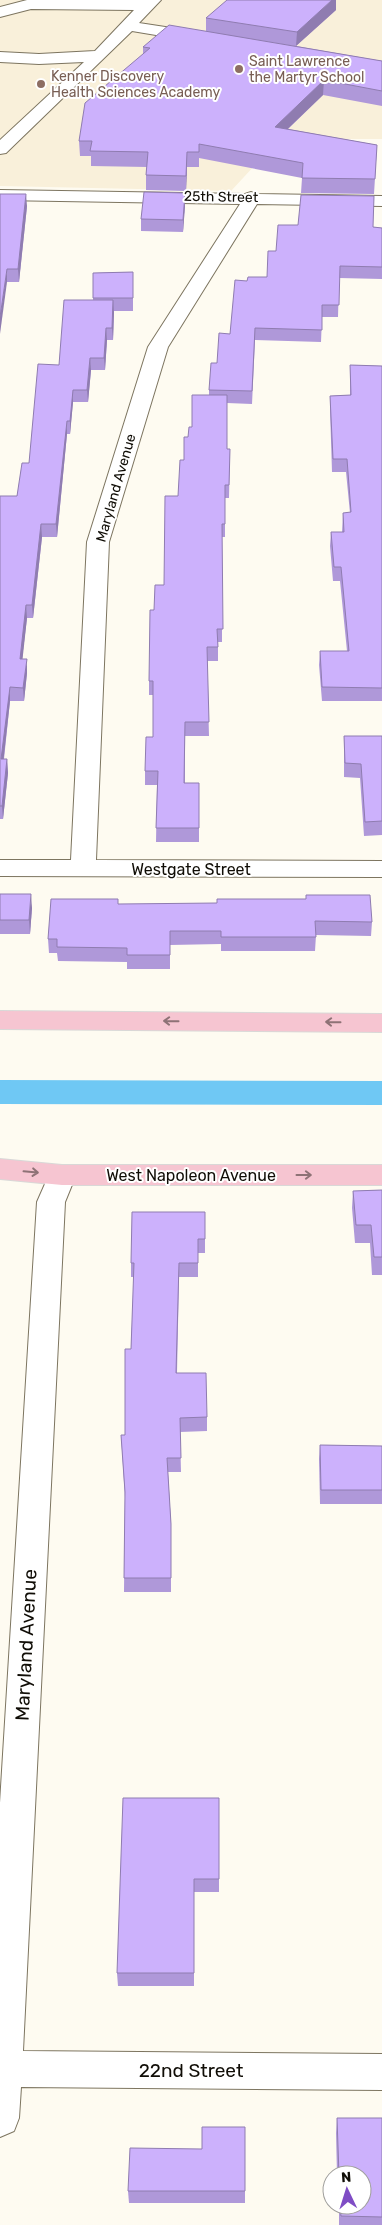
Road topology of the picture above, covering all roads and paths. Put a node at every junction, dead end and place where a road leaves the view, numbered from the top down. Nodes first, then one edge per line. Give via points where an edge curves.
1 (150, 3) edge
2 (0, 12) edge
3 (128, 26) junction
4 (213, 40) edge
5 (99, 56) junction
6 (0, 57) edge
7 (0, 149) edge
8 (0, 195) edge
9 (251, 197) junction
10 (382, 201) edge
11 (0, 868) edge
12 (83, 869) junction
13 (382, 869) edge
14 (0, 1020) edge
15 (382, 1023) edge
16 (0, 1169) edge
17 (62, 1175) junction
18 (382, 1175) edge
19 (1, 2069) edge
20 (382, 2072) edge
21 (0, 2118) edge

1 - 2 street via 31,4
1 - 3 street
3 - 4 street
3 - 5 street
5 - 6 street
5 - 7 street
8 - 9 street, 25th Street
9 - 10 street, 25th Street
9 - 12 street, Maryland Avenue via 158,347 98,542
11 - 12 street, Westgate Street
12 - 13 street, Westgate Street
15 -> 14 main road
16 -> 17 main road, West Napoleon Avenue
17 -> 18 main road, West Napoleon Avenue
17 - 19 street, Maryland Avenue via 50,1207
19 - 20 street, 22nd Street
19 - 21 street, Maryland Avenue

